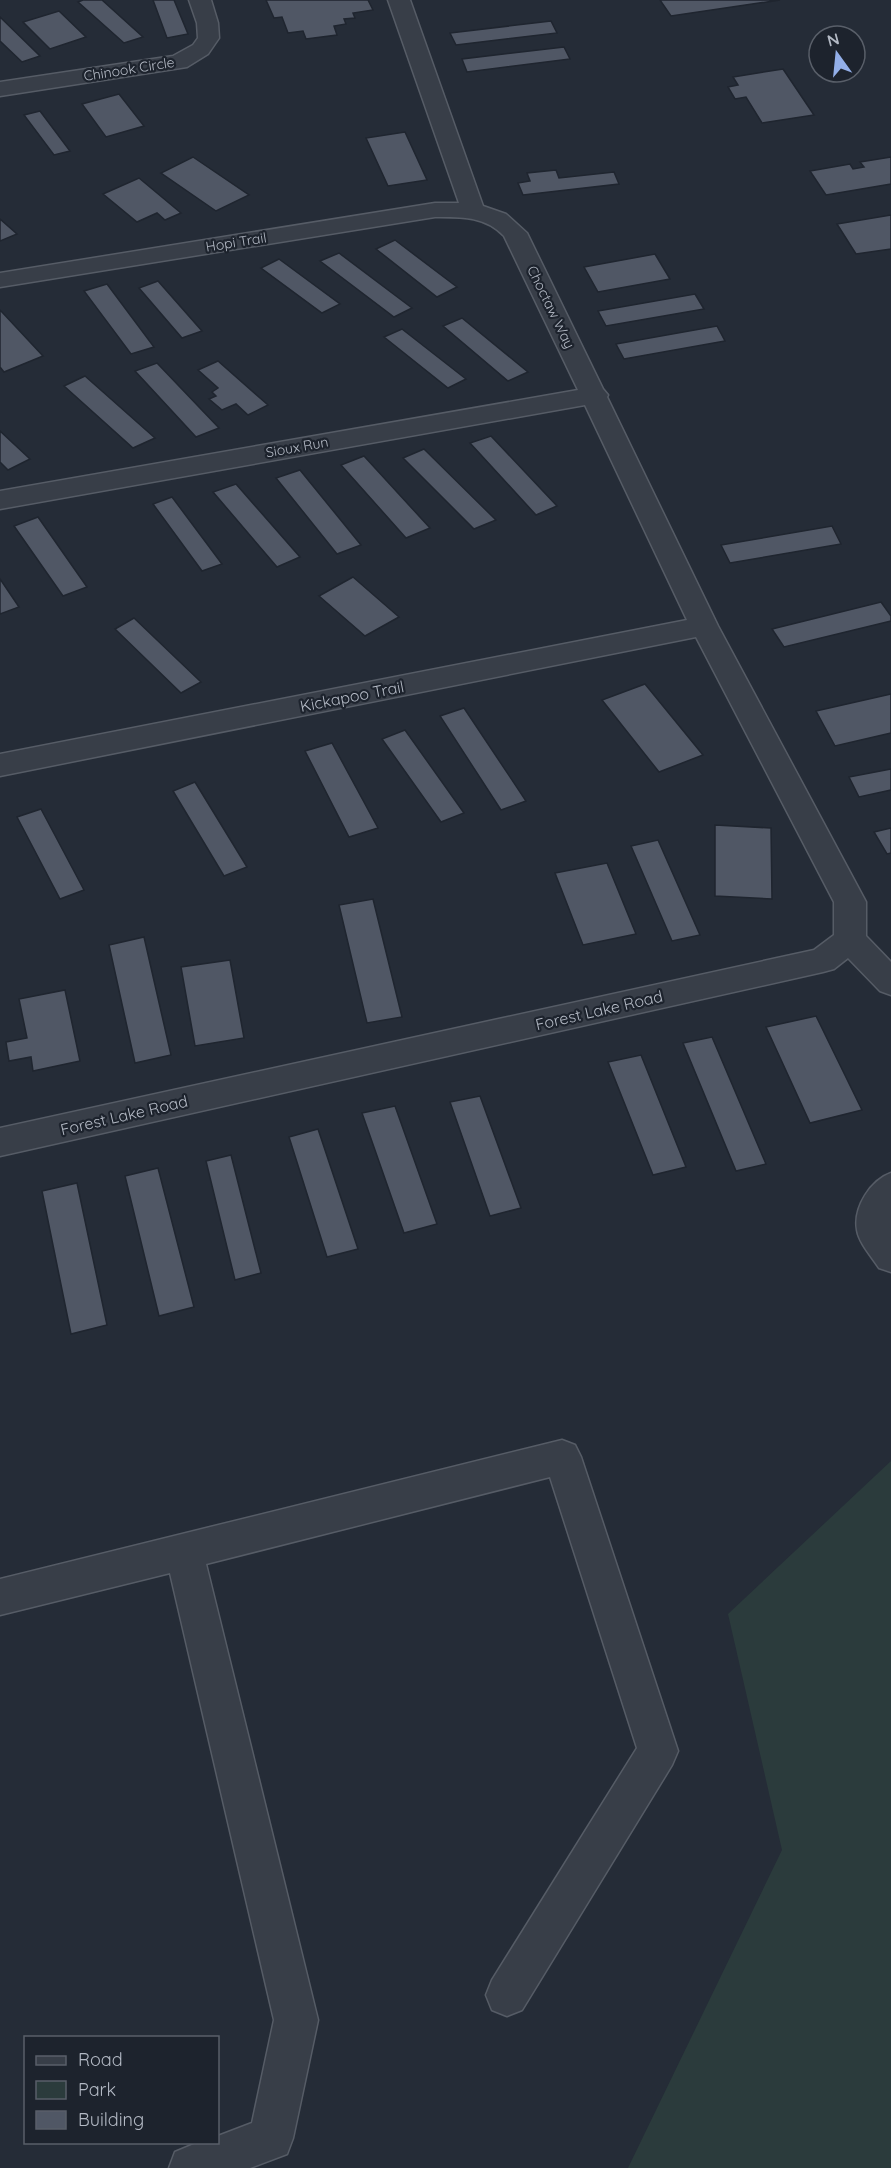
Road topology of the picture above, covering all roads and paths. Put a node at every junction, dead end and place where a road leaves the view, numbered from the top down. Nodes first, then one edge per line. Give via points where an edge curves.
1 (200, 0) edge
2 (399, 0) edge
3 (0, 88) edge
4 (472, 210) junction
5 (0, 280) edge
6 (595, 395) junction
7 (0, 500) edge
8 (704, 626) junction
9 (0, 765) edge
10 (850, 940) junction
11 (891, 982) edge
12 (0, 1142) edge
13 (891, 1186) edge
14 (891, 1257) edge
15 (184, 1552) junction
16 (0, 1598) edge
17 (507, 1995) dead end
18 (191, 2168) edge

1 - 3 street, Chinook Circle via 210,32 208,43 200,52 179,62
2 - 4 street
4 - 5 street, Hopi Trail via 435,210
4 - 6 street, Choctaw Way via 500,219 515,233
6 - 7 street, Sioux Run
6 - 8 street, Choctaw Way
8 - 9 street, Kickapoo Trail
8 - 10 street via 850,902
10 - 11 street
10 - 12 street, Forest Lake Road via 824,960
13 - 14 street via 877,1206 874,1230
15 - 16 street
15 - 17 street via 562,1457 658,1751
15 - 18 street via 296,2020 271,2138

